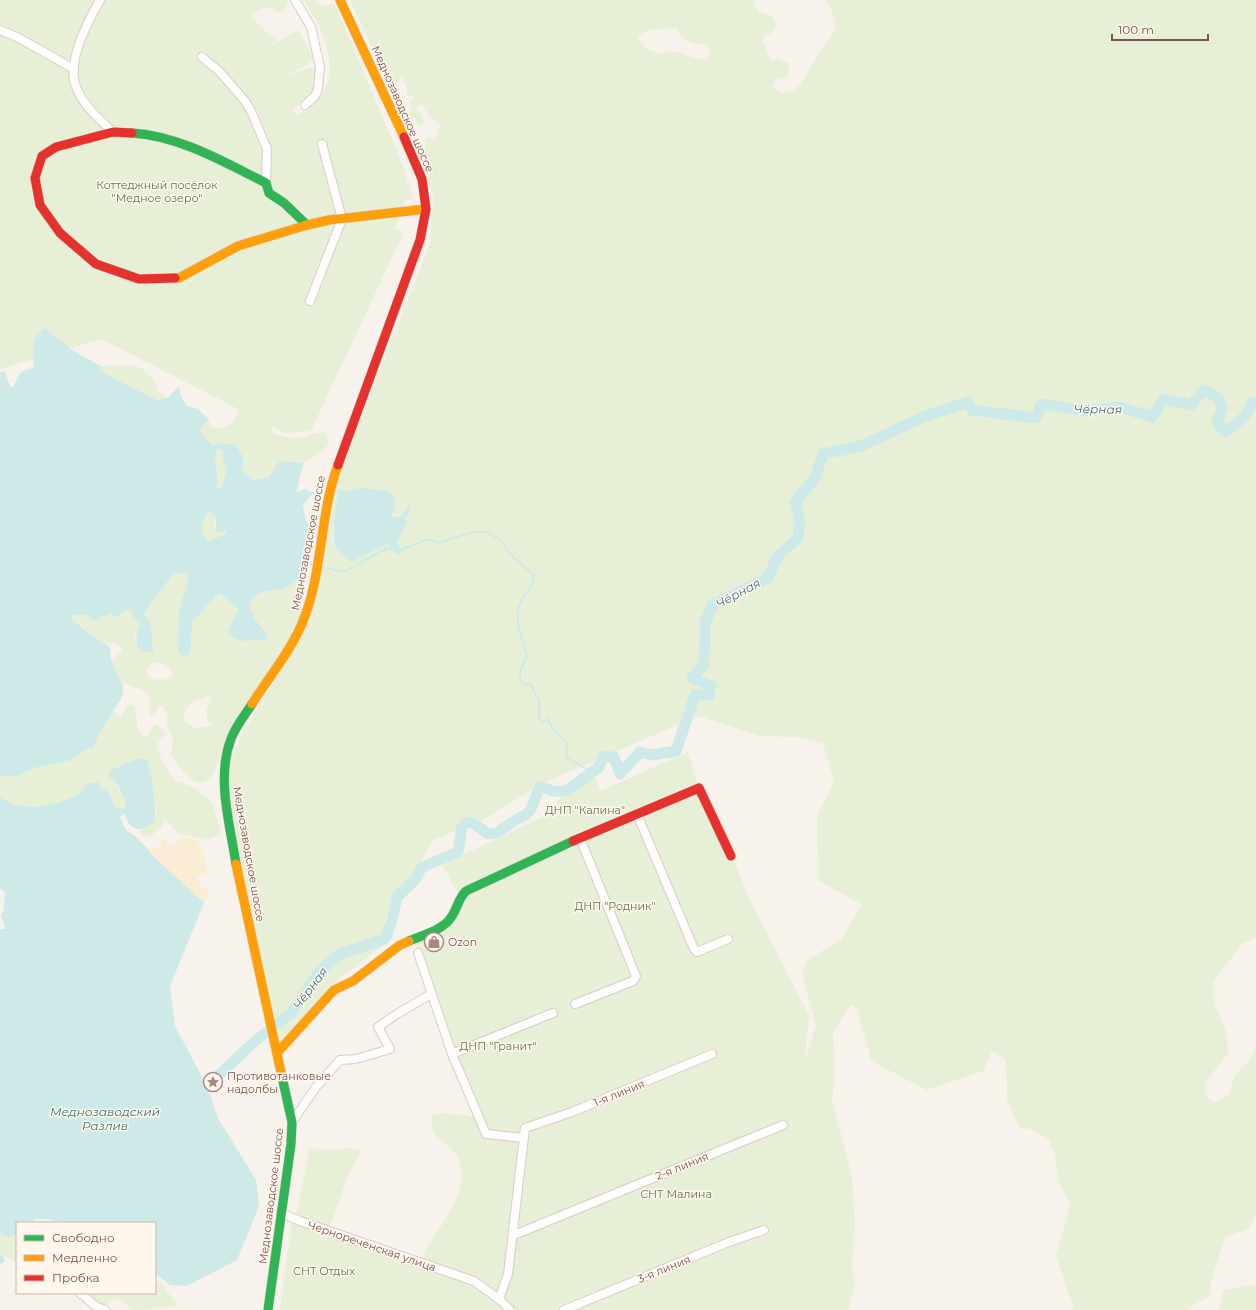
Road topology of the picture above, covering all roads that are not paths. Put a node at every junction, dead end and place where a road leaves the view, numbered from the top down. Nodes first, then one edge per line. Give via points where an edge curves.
1 (100, 0) edge
2 (295, 0) edge
3 (340, 0) edge
4 (0, 30) edge
5 (202, 57) dead end
6 (74, 69) junction
7 (305, 105) dead end
8 (113, 132) junction
9 (322, 144) dead end
10 (266, 183) junction
11 (426, 209) junction
12 (342, 219) junction
13 (307, 225) junction
14 (310, 302) dead end
15 (637, 814) junction
16 (580, 838) junction
17 (731, 856) dead end
18 (728, 939) dead end
19 (413, 940) junction
20 (431, 994) junction
21 (575, 1004) dead end
22 (552, 1013) dead end
23 (277, 1052) junction
24 (452, 1054) junction
25 (712, 1054) dead end
26 (292, 1122) junction
27 (783, 1124) dead end
28 (523, 1138) junction
29 (282, 1213) junction
30 (764, 1230) dead end
31 (514, 1235) junction
32 (81, 1294) edge
33 (499, 1299) junction
34 (105, 1310) edge
35 (268, 1310) edge
36 (510, 1310) edge
37 (564, 1310) edge

1 - 6 street via 84,30
2 - 7 street via 311,27 320,67 318,88
3 - 11 main road, Меднозаводское шоссе via 416,163 424,190
4 - 6 street
5 - 10 street via 220,72 252,113 267,149
6 - 8 street via 76,87 91,111
8 - 10 main road via 144,134 183,145 210,155
8 - 13 main road via 56,147 42,156 35,178 40,205 60,233 96,264 139,279 179,278 238,246
9 - 12 street
10 - 13 main road via 269,193 284,203
11 - 12 main road
11 - 23 main road, Меднозаводское шоссе via 420,240 330,483 319,560 306,615 278,667 263,686 231,738 224,765 224,786 238,876
12 - 13 main road
12 - 14 street
15 - 16 main road
15 - 17 main road via 699,788
15 - 18 street via 694,949 697,952
16 - 19 main road via 466,891 460,897 452,918 440,928
16 - 21 street via 636,976 633,981
19 - 20 street
19 - 23 main road via 400,944 353,981 334,990
20 - 24 street
20 - 26 street via 378,1027 390,1049 356,1059 340,1060 316,1087
22 - 24 street
23 - 26 main road, Меднозаводское шоссе
24 - 28 street via 486,1134
25 - 28 street, 1-я линия via 572,1112 525,1128
26 - 29 main road, Меднозаводское шоссе
27 - 31 street, 2-я линия
28 - 31 street
29 - 33 street, Чернореченская улица via 474,1281
29 - 35 main road, Меднозаводское шоссе
30 - 37 street, 3-я линия
31 - 33 street via 508,1274
32 - 34 street
33 - 36 street, Чернореченская улица

